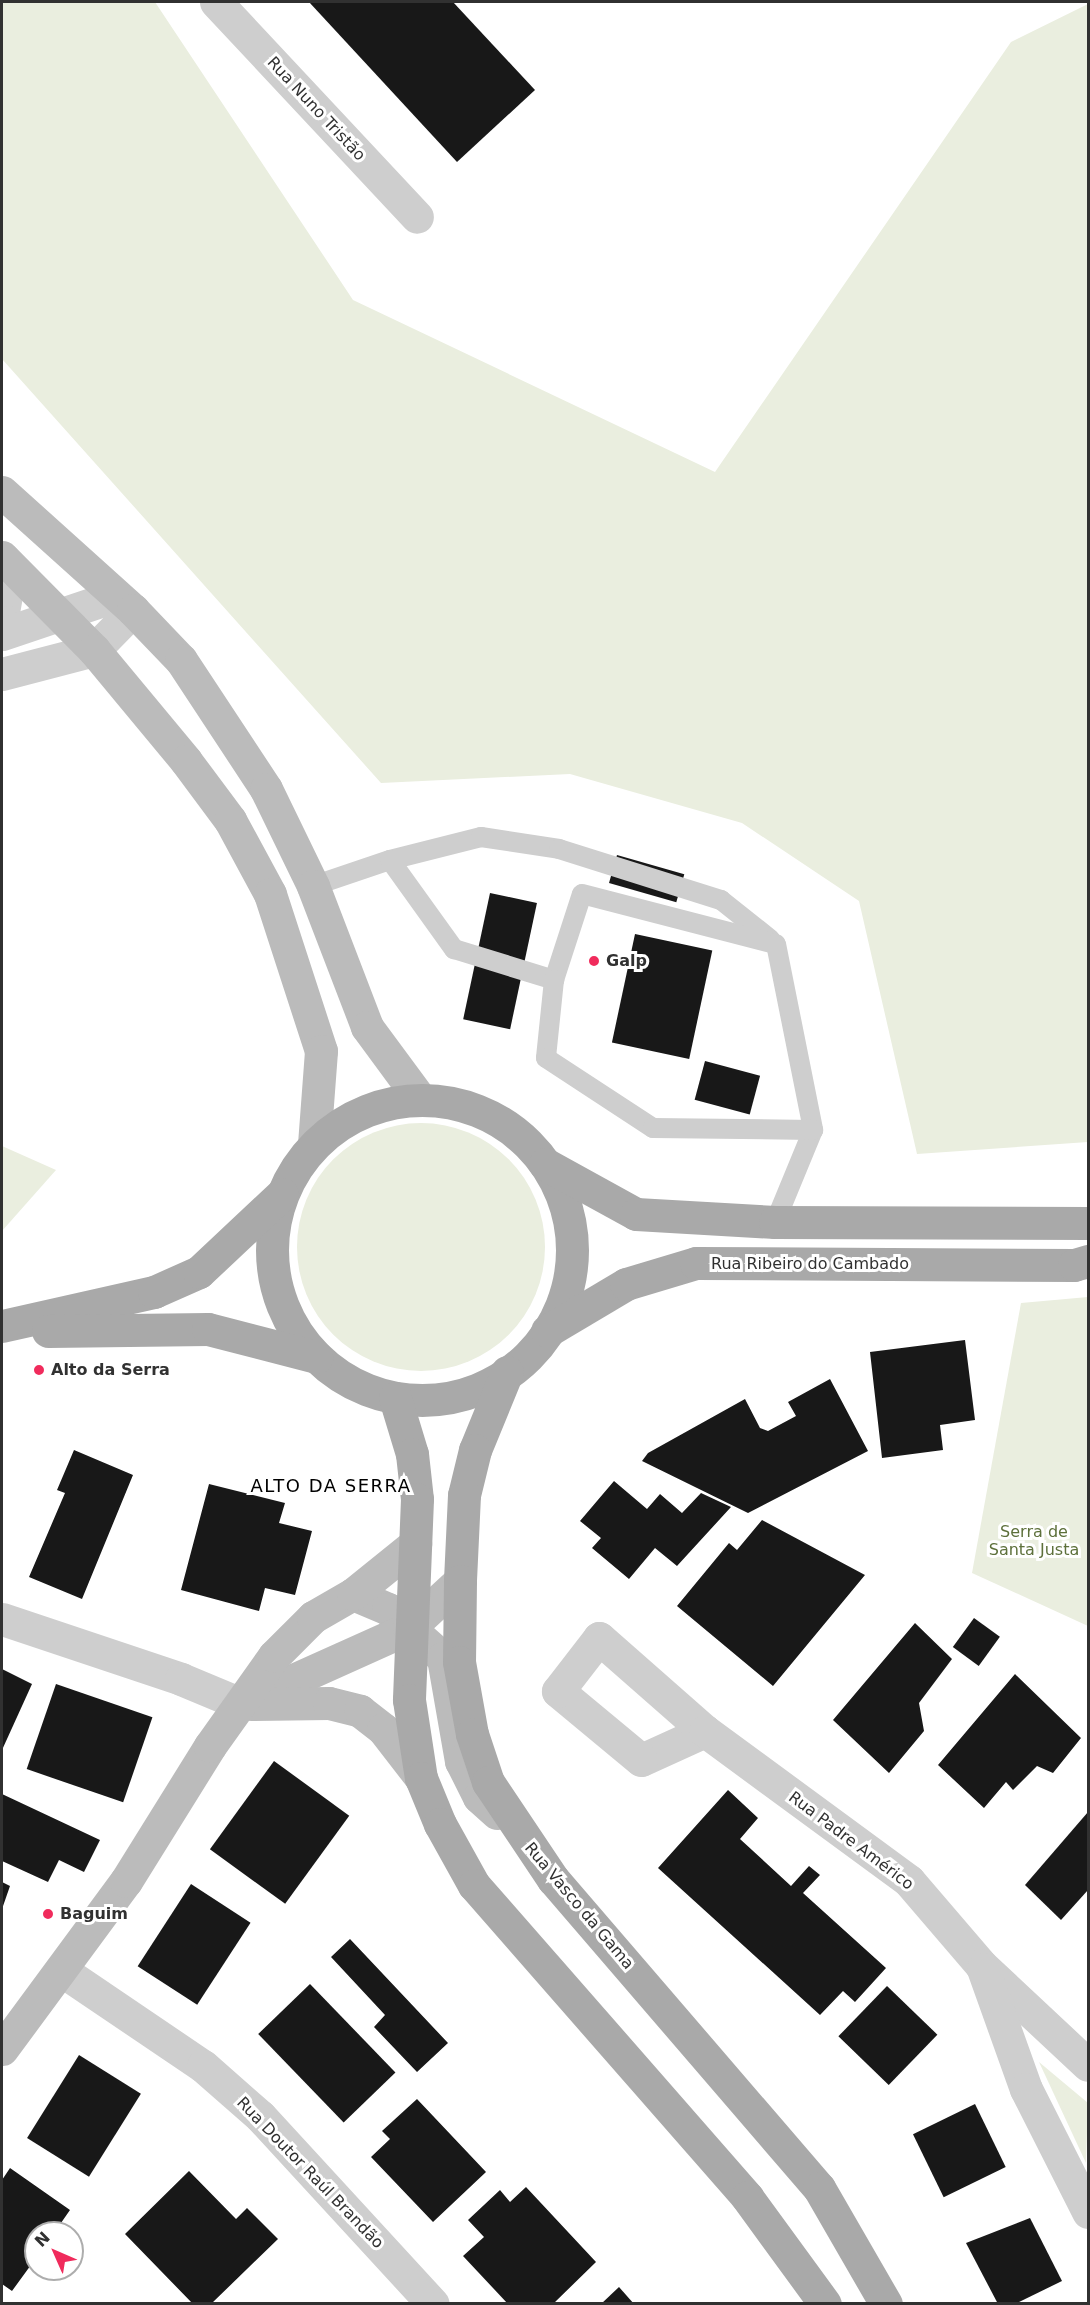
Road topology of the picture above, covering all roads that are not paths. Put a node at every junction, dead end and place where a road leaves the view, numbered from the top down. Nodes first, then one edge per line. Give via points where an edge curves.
1 (216, 2) edge
2 (417, 217) dead end
3 (2, 492) edge
4 (3, 558) edge
5 (124, 603) junction
6 (61, 615) junction
7 (2, 618) edge
8 (2, 634) edge
9 (94, 650) junction
10 (2, 675) edge
11 (390, 860) junction
12 (313, 886) junction
13 (776, 944) junction
14 (554, 980) junction
15 (420, 1100) junction
16 (813, 1130) junction
17 (314, 1145) junction
18 (545, 1164) junction
19 (282, 1194) junction
20 (775, 1222) junction
21 (1089, 1223) edge
22 (1089, 1261) edge
23 (2, 1326) edge
24 (2, 1331) edge
25 (547, 1331) junction
26 (316, 1357) junction
27 (507, 1372) junction
28 (395, 1398) junction
29 (414, 1544) junction
30 (460, 1581) junction
31 (353, 1594) junction
32 (2, 1619) edge
33 (409, 1628) junction
34 (241, 1704) junction
35 (705, 1731) dead end
36 (421, 1778) junction
37 (521, 1834) junction
38 (981, 1965) junction
39 (61, 1970) junction
40 (3, 2046) edge
41 (1089, 2065) edge
42 (1089, 2212) edge
43 (433, 2304) edge
44 (825, 2304) edge
45 (886, 2304) edge

1 - 2 street, Rua Nuno Tristão
3 - 5 street
4 - 6 street
4 - 7 street via 8,590
5 - 6 street
5 - 9 street
5 - 12 street via 181,660 267,789
6 - 8 street
6 - 9 street
9 - 10 street
9 - 17 street via 230,820 270,894 321,1051
11 - 12 lane
11 - 13 lane via 481,837 559,849 721,900
11 - 14 lane via 454,949
12 - 15 street via 368,1026
13 - 14 lane via 582,894
13 - 16 lane
14 - 16 lane via 546,1058 653,1128
15 - 17 main road via 362,1112
15 - 18 main road via 449,1101 503,1123
16 - 20 lane
17 - 19 main road
18 - 20 main road via 636,1214
18 - 25 main road via 560,1190 572,1247 569,1277
19 - 23 main road via 199,1272 154,1292
19 - 26 main road via 274,1222 274,1281 284,1309
20 - 21 main road
22 - 25 main road, Rua Ribeiro do Cambado via 1074,1265 696,1263 626,1284
24 - 26 main road via 208,1329
25 - 27 main road via 529,1354
26 - 28 main road via 340,1376
27 - 28 main road via 454,1396
27 - 30 main road, Rua Vasco da Gama via 475,1450 464,1495
28 - 29 main road via 412,1454 417,1499
29 - 31 street
29 - 33 main road
30 - 33 street
30 - 37 main road, Rua Vasco da Gama via 459,1662 472,1734 488,1782
31 - 33 street via 388,1610
31 - 34 street via 313,1617 274,1656
32 - 34 street via 181,1679
33 - 34 street
33 - 36 main road via 409,1700
33 - 37 street via 443,1658 461,1761 479,1797
34 - 36 street via 329,1702 360,1712 383,1729
34 - 39 street via 126,1881
35 - 38 street, Rua Padre Américo via 909,1881
36 - 44 main road via 440,1824 474,1886 747,2197
37 - 45 main road, Rua Vasco da Gama via 553,1879 819,2188
38 - 41 street, Rua Padre Américo
38 - 42 street via 1026,2089
39 - 40 street
39 - 43 street, Rua Doutor Raúl Brandão via 203,2066 260,2116

